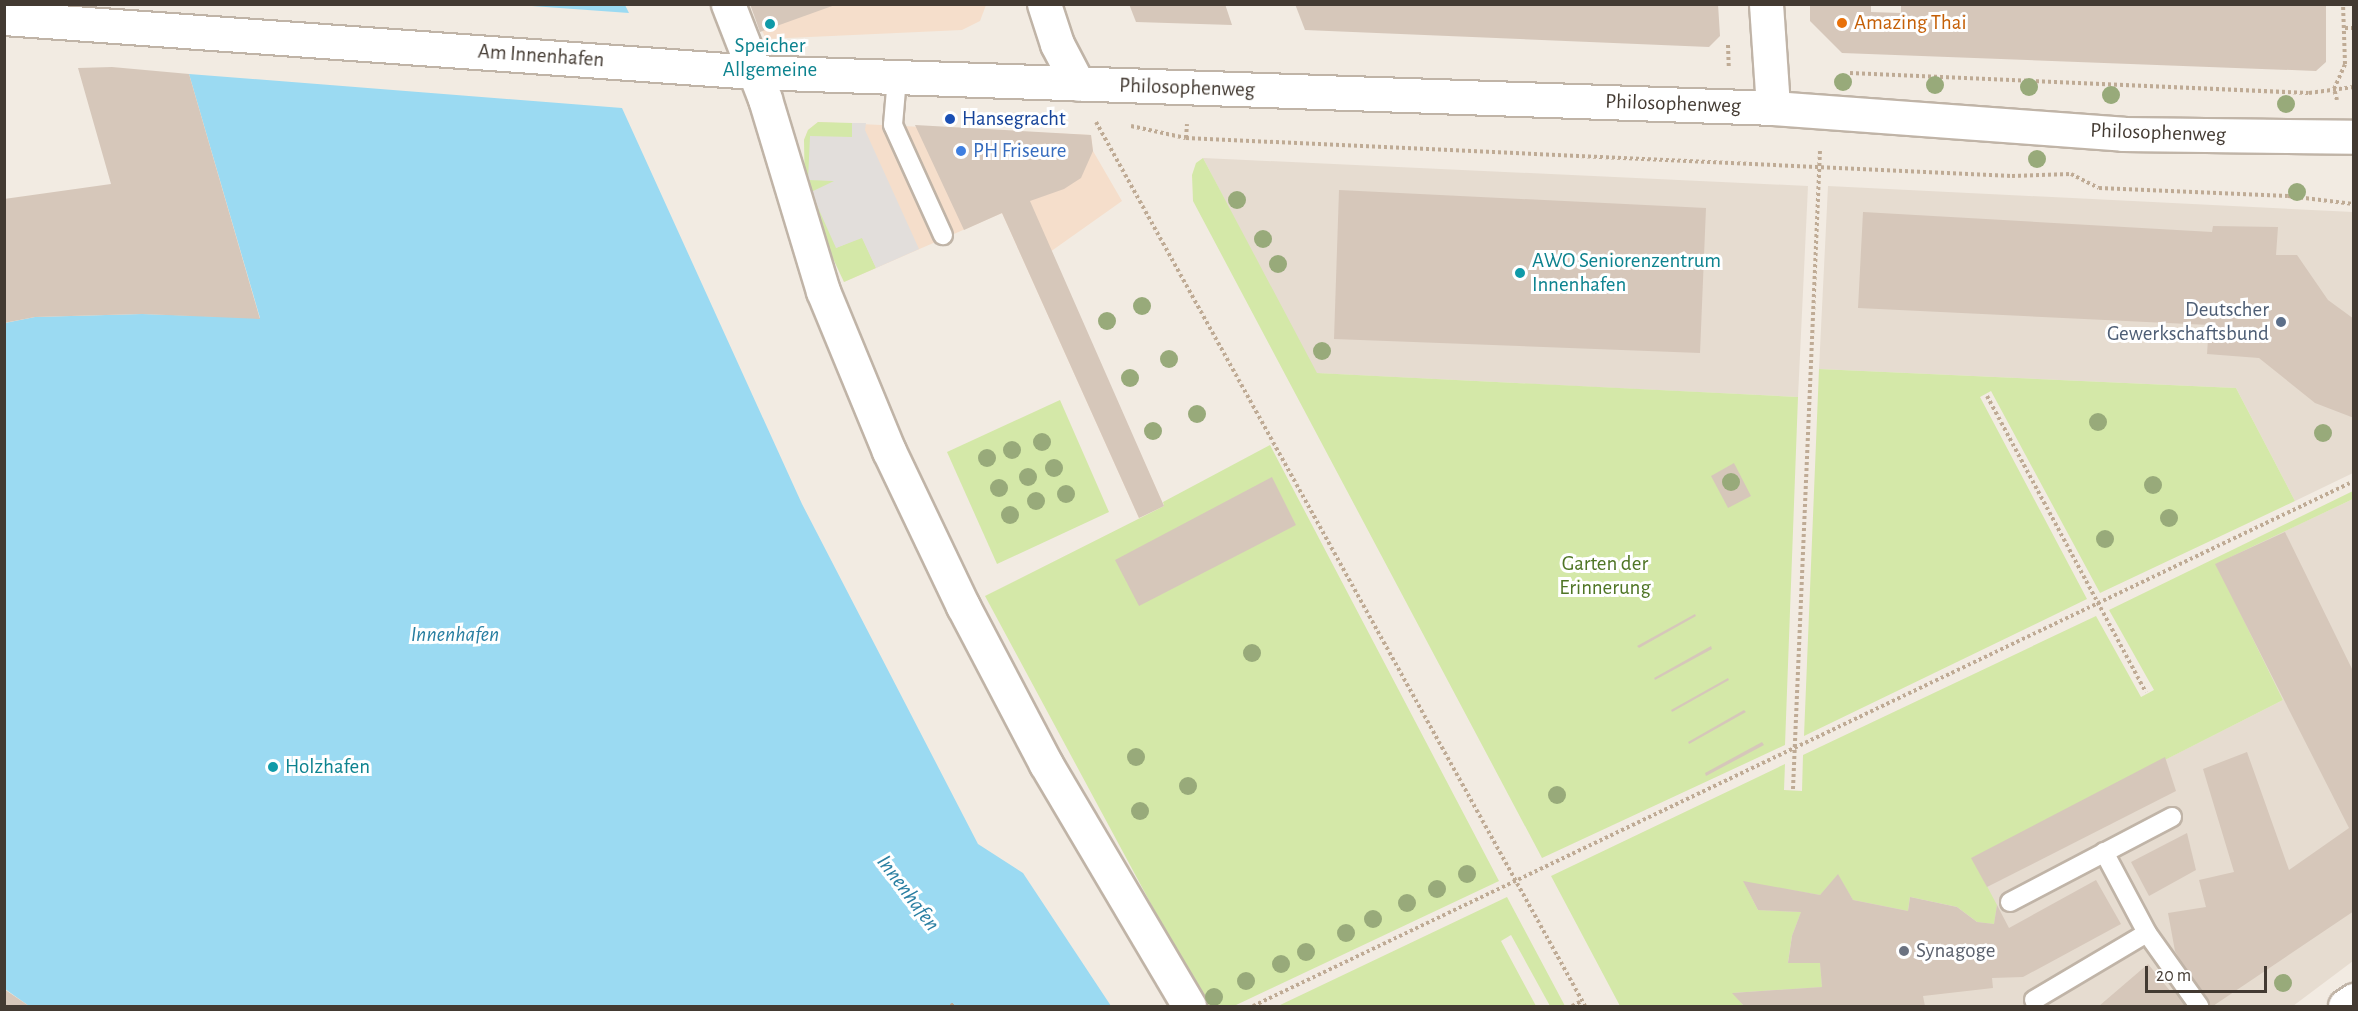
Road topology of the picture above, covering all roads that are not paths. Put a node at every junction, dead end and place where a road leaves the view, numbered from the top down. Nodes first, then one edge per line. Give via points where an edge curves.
1 (728, 4) edge
2 (1044, 4) edge
3 (1766, 4) edge
4 (84, 13) edge
5 (4, 18) edge
6 (744, 71) junction
7 (897, 78) junction
8 (1078, 84) junction
9 (1773, 108) junction
10 (2350, 137) edge
11 (943, 235) dead end
12 (2172, 817) dead end
13 (2104, 852) junction
14 (2010, 902) dead end
15 (2146, 933) junction
16 (2034, 1000) dead end
17 (2354, 1000) edge
18 (1190, 1006) edge
19 (2199, 1006) edge
20 (2345, 1006) edge

1 - 6 street
2 - 8 street via 1057,44
3 - 9 street
4 - 5 street, Am Innenhafen
4 - 6 street, Am Innenhafen
6 - 7 street, Am Innenhafen
6 - 18 street via 823,291 889,451 963,606 1046,764
7 - 8 street, Am Innenhafen
7 - 11 lane via 893,125
8 - 9 street, Philosophenweg
9 - 10 street, Philosophenweg via 2123,134
12 - 13 lane
13 - 14 lane
13 - 15 lane
15 - 16 lane
15 - 19 lane
17 - 20 street

